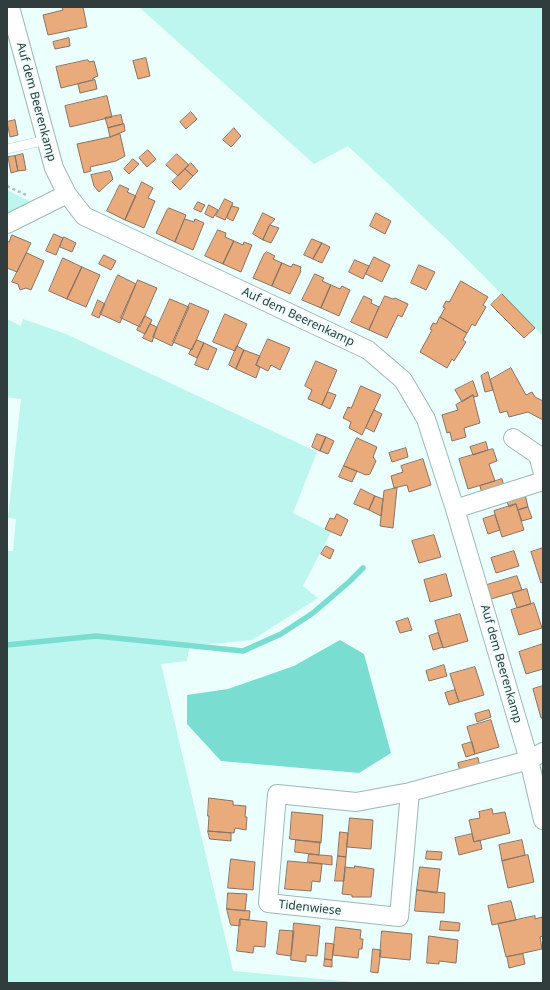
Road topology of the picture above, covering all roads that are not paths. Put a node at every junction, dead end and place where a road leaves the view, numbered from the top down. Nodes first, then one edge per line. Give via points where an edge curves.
1 (10, 7) edge
2 (46, 140) junction
3 (7, 149) edge
4 (67, 194) junction
5 (7, 224) edge
6 (513, 438) dead end
7 (543, 473) edge
8 (543, 481) edge
9 (456, 509) junction
10 (536, 756) edge
11 (410, 792) junction
12 (543, 820) edge

1 - 2 street, Auf dem Beerenkamp
2 - 3 lane
2 - 4 street, Auf dem Beerenkamp via 54,168
4 - 5 street
4 - 9 street, Auf dem Beerenkamp via 84,216 368,350 402,380 426,419
6 - 7 street via 538,454
8 - 9 street
9 - 10 street, Auf dem Beerenkamp
10 - 11 street, Tidenwiese
10 - 12 street, Auf dem Beerenkamp
11 - 11 street, Tidenwiese via 356,802 277,794 268,903 398,917

